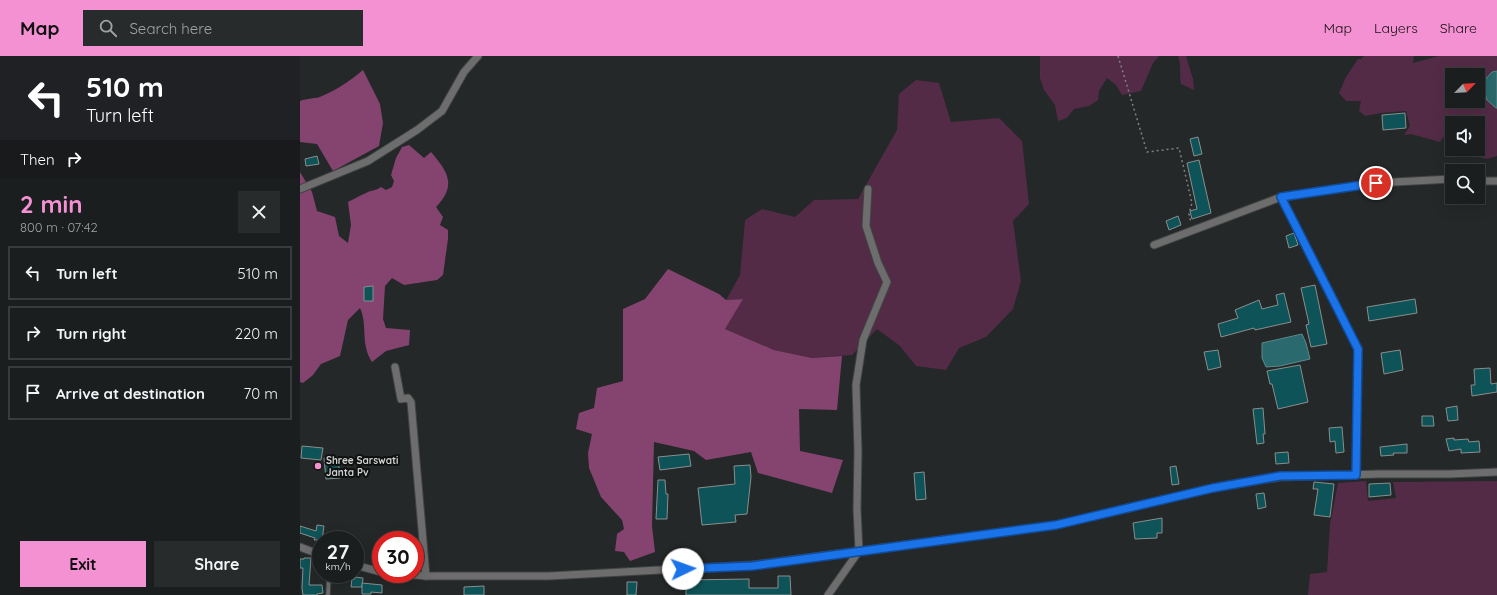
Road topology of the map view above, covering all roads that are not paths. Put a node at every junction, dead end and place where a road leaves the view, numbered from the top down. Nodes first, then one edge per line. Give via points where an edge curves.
1 (478, 56) edge
2 (1445, 179) edge
3 (1485, 181) edge
4 (1497, 181) edge
5 (868, 188) dead end
6 (300, 189) edge
7 (1281, 197) junction
8 (1154, 245) dead end
9 (395, 367) dead end
10 (1497, 472) edge
11 (1356, 475) junction
12 (300, 547) edge
13 (859, 551) junction
14 (312, 552) edge
15 (426, 576) joint
16 (328, 583) edge
17 (328, 595) edge
18 (828, 595) edge

1 - 6 street via 464,72 442,111 417,130 368,161
2 - 7 street via 1376,183
3 - 4 street
5 - 13 street via 866,226 887,282 862,340 856,385
7 - 8 street
7 - 11 lane via 1358,349
9 - 15 street via 401,399 408,398 411,402
10 - 11 street
11 - 13 street via 1273,478 1213,488 1056,525
12 - 14 street
13 - 15 street via 752,566 549,576
13 - 18 street
16 - 17 lane

